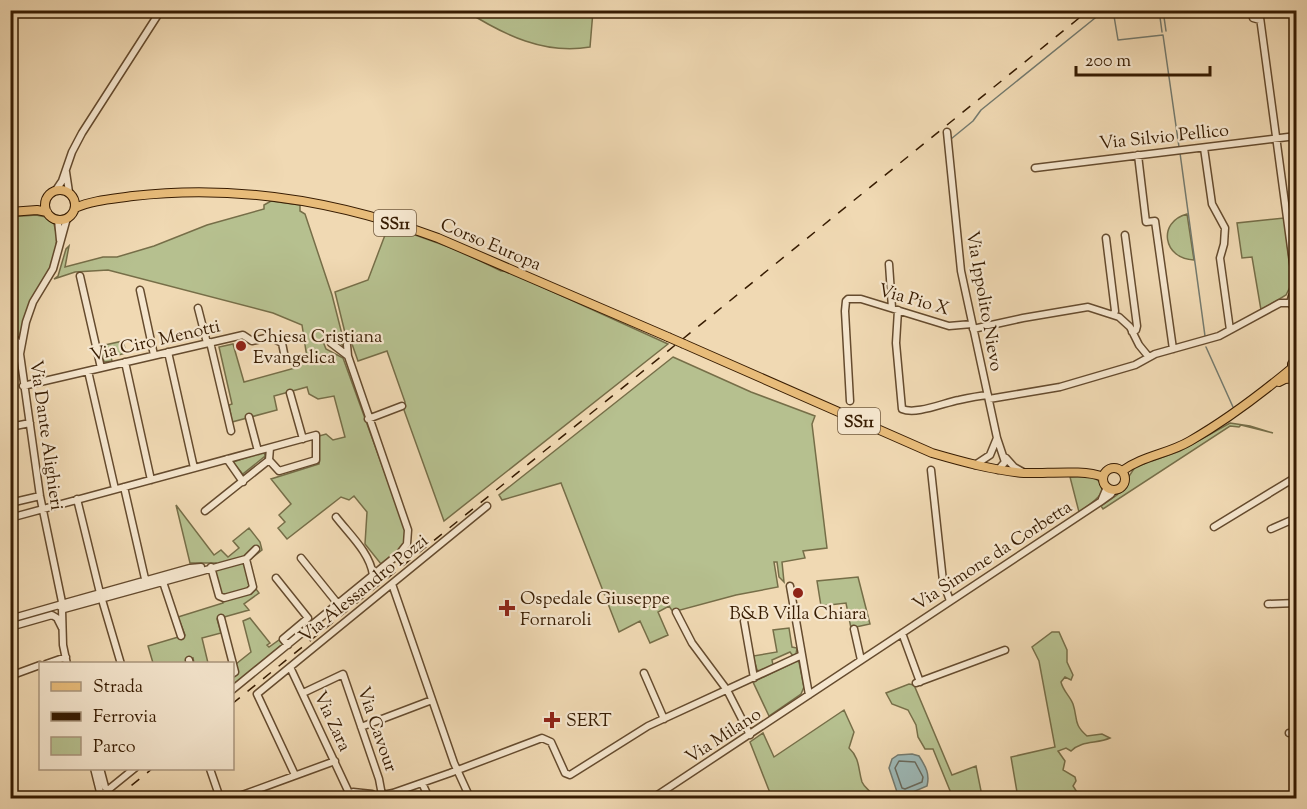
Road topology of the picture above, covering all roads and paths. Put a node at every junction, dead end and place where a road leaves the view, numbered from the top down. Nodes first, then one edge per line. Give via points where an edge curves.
1 (161, 10) edge
2 (1251, 10) edge
3 (1259, 10) edge
4 (1260, 20) junction
5 (947, 132) dead end
6 (1296, 136) edge
7 (1277, 138) junction
8 (1204, 148) junction
9 (1138, 155) junction
10 (66, 166) junction
11 (1035, 168) dead end
12 (56, 190) junction
13 (70, 194) junction
14 (46, 199) junction
15 (103, 200) junction
16 (75, 208) junction
17 (12, 212) edge
18 (47, 212) junction
19 (67, 218) junction
20 (58, 220) junction
21 (1125, 235) dead end
22 (1106, 238) dead end
23 (60, 244) junction
24 (889, 264) dead end
25 (80, 276) dead end
26 (1296, 285) edge
27 (140, 290) dead end
28 (1296, 293) edge
29 (198, 308) dead end
30 (895, 309) junction
31 (1294, 309) edge
32 (1114, 314) junction
33 (972, 326) junction
34 (1230, 330) junction
35 (1132, 332) junction
36 (12, 335) dead end
37 (208, 342) junction
38 (331, 343) dead end
39 (347, 345) dead end
40 (20, 346) junction
41 (1173, 349) junction
42 (168, 352) junction
43 (284, 353) dead end
44 (154, 355) junction
45 (348, 356) junction
46 (1148, 356) junction
47 (1296, 358) edge
48 (125, 362) junction
49 (101, 368) junction
50 (1292, 368) junction
51 (88, 371) junction
52 (745, 371) joint
53 (1296, 378) edge
54 (23, 386) junction
55 (1269, 387) junction
56 (290, 393) dead end
57 (988, 397) junction
58 (850, 401) dead end
59 (402, 406) dead end
60 (249, 417) dead end
61 (368, 418) junction
62 (30, 423) junction
63 (10, 427) edge
64 (231, 431) dead end
65 (997, 438) junction
66 (303, 439) junction
67 (270, 447) junction
68 (258, 451) junction
69 (1003, 454) junction
70 (227, 459) junction
71 (269, 460) junction
72 (975, 465) junction
73 (194, 468) junction
74 (931, 470) dead end
75 (998, 470) junction
76 (1122, 471) junction
77 (1023, 473) junction
78 (1103, 477) junction
79 (1296, 477) edge
80 (151, 480) junction
81 (243, 482) junction
82 (124, 487) junction
83 (1110, 488) junction
84 (115, 489) junction
85 (40, 496) junction
86 (77, 500) junction
87 (10, 504) edge
88 (487, 506) dead end
89 (42, 509) junction
90 (205, 511) dead end
91 (336, 517) dead end
92 (10, 518) edge
93 (1296, 518) edge
94 (1214, 527) dead end
95 (1270, 530) dead end
96 (256, 549) dead end
97 (301, 558) dead end
98 (246, 559) junction
99 (211, 567) junction
100 (373, 575) junction
101 (162, 578) junction
102 (276, 578) dead end
103 (146, 583) junction
104 (392, 584) junction
105 (790, 586) dead end
106 (101, 596) junction
107 (950, 601) junction
108 (1296, 603) edge
109 (338, 604) junction
110 (1268, 604) dead end
111 (62, 606) junction
112 (676, 612) dead end
113 (39, 618) junction
114 (221, 618) dead end
115 (10, 619) edge
116 (744, 621) dead end
117 (10, 627) edge
118 (62, 628) junction
119 (854, 629) dead end
120 (902, 633) junction
121 (181, 636) dead end
122 (288, 645) junction
123 (1005, 650) dead end
124 (802, 655) junction
125 (66, 660) edge
126 (861, 660) junction
127 (121, 662) edge
128 (231, 662) edge
129 (39, 665) edge
130 (290, 667) junction
131 (644, 673) dead end
132 (10, 676) edge
133 (754, 678) junction
134 (234, 688) edge
135 (728, 690) junction
136 (303, 693) junction
137 (809, 695) junction
138 (432, 700) junction
139 (664, 719) junction
140 (361, 727) junction
141 (750, 735) junction
142 (335, 761) junction
143 (94, 770) edge
144 (101, 770) edge
145 (133, 770) edge
146 (210, 770) edge
147 (457, 771) junction
148 (296, 775) junction
149 (422, 783) junction
150 (105, 787) dead end
151 (353, 795) edge
152 (382, 795) junction
153 (100, 797) edge
154 (220, 798) edge
155 (234, 798) edge
156 (429, 798) edge
157 (470, 798) edge
158 (653, 798) edge

1 - 10 street via 82,133
2 - 4 street via 1255,20
3 - 4 street
4 - 7 street
5 - 33 street, Via Ippolito Nievo via 961,271
6 - 7 street, Via Silvio Pellico
7 - 8 street, Via Silvio Pellico
7 - 26 street
8 - 9 street, Via Silvio Pellico
8 - 34 street via 1212,204 1225,228 1220,258
9 - 11 street, Via Silvio Pellico
9 - 41 street via 1146,222 1155,221
10 - 12 street
10 - 13 street
12 - 13 main road
12 - 14 main road
13 - 15 main road, Corso Europa
13 - 16 main road
14 - 17 main road
14 - 18 main road
15 - 16 main road, Corso Europa
15 - 52 main road, Corso Europa / SS11, bridge via 160,193 254,195 373,216 438,238
16 - 19 main road
17 - 18 main road
18 - 20 main road
19 - 20 main road
19 - 23 street, Via Dante Alighieri
20 - 23 street, Via Dante Alighieri
21 - 35 street via 1137,326
22 - 32 street
23 - 40 street, Via Dante Alighieri via 53,269 28,314
24 - 30 street
25 - 49 street
27 - 44 street
28 - 31 street via 1292,296
29 - 37 street
30 - 33 street, Via Pio X via 949,326
30 - 57 street via 902,409
30 - 58 street, Via Pio X via 861,299 846,301
31 - 34 street via 1280,303
32 - 33 street, Via Pio X via 1088,307
32 - 35 street
33 - 57 street, Via Ippolito Nievo
34 - 41 street via 1208,341
35 - 46 street
36 - 40 street
37 - 42 street, Via Ciro Menotti
37 - 43 street, Via Ciro Menotti via 243,335 252,341 270,337 282,344
37 - 64 street
38 - 45 street
39 - 45 street
40 - 54 street, Via Dante Alighieri
41 - 46 street
42 - 44 street, Via Ciro Menotti
42 - 73 street
44 - 48 street, Via Ciro Menotti
45 - 61 street
46 - 57 street via 1135,365 1060,387
47 - 50 main road
48 - 49 street, Via Ciro Menotti
48 - 80 street
49 - 51 street, Via Ciro Menotti
50 - 53 main road
50 - 55 main road
51 - 54 street, Via Ciro Menotti
51 - 84 street
52 - 72 main road, Via Simone da Corbetta / SS11 via 932,453
53 - 55 main road
54 - 62 street, Via Dante Alighieri
55 - 76 main road via 1190,442
56 - 66 street
57 - 65 street, Via Ippolito Nievo
59 - 61 street
60 - 68 street
61 - 100 street via 408,531 408,540 400,553
62 - 63 street
62 - 85 street, Via Dante Alighieri
65 - 69 street, Via Ippolito Nievo
65 - 72 street via 990,455
66 - 67 street
66 - 71 street via 316,435 316,460 279,471
67 - 68 street
67 - 71 street
68 - 70 street
69 - 75 street via 1004,465
69 - 77 street, Via Ippolito Nievo
70 - 73 street
70 - 81 street
71 - 81 street
72 - 75 main road, Via Simone da Corbetta
73 - 80 street
74 - 107 street via 943,581
75 - 77 main road, Via Simone da Corbetta
76 - 78 main road via 1109,469
76 - 83 main road via 1124,482 1120,487
77 - 78 main road, Via Simone da Corbetta
78 - 83 main road
79 - 94 street
80 - 82 street
81 - 90 street
82 - 84 street
82 - 103 street
83 - 107 street, Via Simone da Corbetta via 1111,494 1100,502
84 - 86 street
85 - 87 street
85 - 89 street, Via Dante Alighieri
86 - 89 street
86 - 106 street
88 - 104 street, Via Alessandro Pozzi
89 - 92 street
89 - 111 street, Via Dante Alighieri
91 - 100 street via 367,556
93 - 95 street
96 - 98 street
97 - 109 street
98 - 99 street
98 - 99 street via 253,587 224,598 219,596
99 - 101 street via 190,568
100 - 109 street
101 - 103 street
101 - 121 street
102 - 122 street via 308,618 283,639
103 - 106 street
104 - 130 street, Via Alessandro Pozzi
104 - 138 street
105 - 124 street
106 - 111 street
106 - 127 street
107 - 120 street, Via Simone da Corbetta
108 - 110 street
109 - 122 street
111 - 113 street
111 - 115 street
111 - 118 street, Via Dante Alighieri
112 - 135 street via 692,644
113 - 117 street
113 - 118 street via 54,615
114 - 128 street
116 - 133 street
118 - 125 street, Via Dante Alighieri
119 - 126 street
120 - 123 street via 918,682
120 - 126 street, Via Simone da Corbetta
122 - 134 street
124 - 133 street
124 - 137 street
126 - 137 street, Via Milano
129 - 132 street
130 - 136 street, Via Zara
130 - 148 street, Via Alessandro Pozzi via 257,694
131 - 139 street
133 - 135 street
135 - 139 street
135 - 141 street
136 - 140 street, Via Cavour via 342,673
136 - 142 street, Via Zara
137 - 141 street, Via Milano
138 - 140 street
138 - 147 street
139 - 147 street via 571,774 565,774 546,738
140 - 152 street, Via Cavour
141 - 158 street, Via Milano
142 - 148 street
142 - 151 street, Via Zara
143 - 153 street
144 - 150 street
145 - 153 street
146 - 154 street
147 - 149 street
147 - 157 street
148 - 155 street
149 - 152 street
149 - 156 street
151 - 152 street

